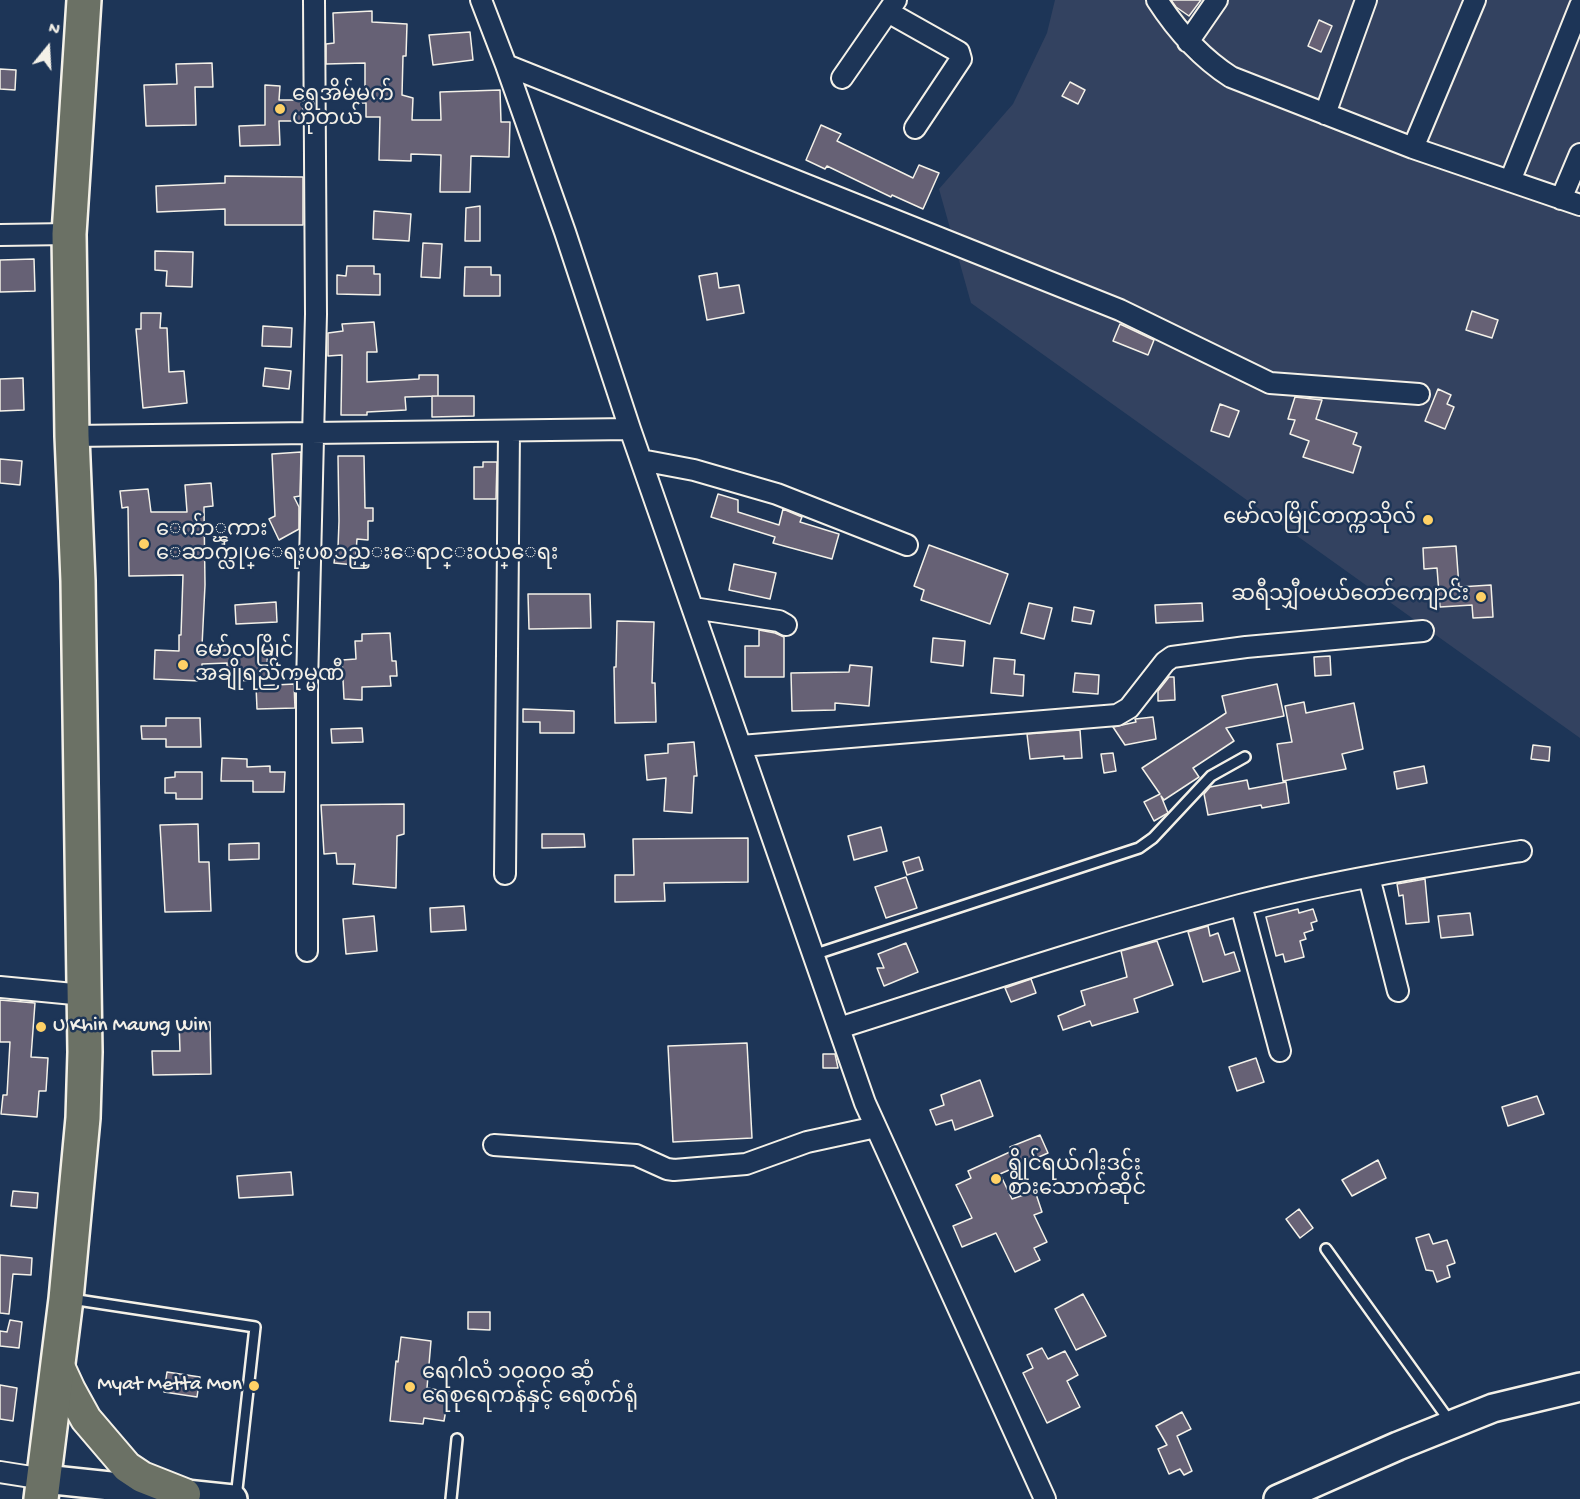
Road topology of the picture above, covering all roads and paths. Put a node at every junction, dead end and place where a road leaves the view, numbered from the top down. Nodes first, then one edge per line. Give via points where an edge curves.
1 (84, 0) edge
2 (314, 0) edge
3 (481, 0) edge
4 (1157, 0) edge
5 (1217, 0) edge
6 (1366, 0) edge
7 (1475, 0) edge
8 (892, 6) edge
9 (1580, 6) edge
10 (1188, 42) junction
11 (506, 64) junction
12 (842, 78) dead end
13 (1325, 114) junction
14 (915, 128) dead end
15 (1413, 148) junction
16 (1580, 154) edge
17 (1510, 181) junction
18 (1561, 199) junction
19 (1580, 205) edge
20 (69, 234) junction
21 (0, 235) edge
22 (1419, 394) dead end
23 (630, 429) junction
24 (509, 431) junction
25 (313, 434) junction
26 (72, 436) junction
27 (641, 460) junction
28 (907, 545) dead end
29 (693, 608) junction
30 (786, 625) dead end
31 (1424, 631) dead end
32 (741, 746) junction
33 (1245, 757) dead end
34 (1521, 851) dead end
35 (505, 874) dead end
36 (1369, 877) junction
37 (1241, 905) junction
38 (307, 951) dead end
39 (813, 955) junction
40 (0, 987) edge
41 (1398, 991) dead end
42 (84, 995) junction
43 (839, 1028) junction
44 (1280, 1050) dead end
45 (876, 1127) junction
46 (494, 1145) dead end
47 (1326, 1249) dead end
48 (66, 1299) junction
49 (58, 1364) junction
50 (1580, 1388) edge
51 (1452, 1424) junction
52 (457, 1439) dead end
53 (0, 1472) edge
54 (43, 1489) edge
55 (185, 1494) junction
56 (137, 1499) edge
57 (235, 1499) edge
58 (451, 1499) edge
59 (1046, 1499) edge
60 (1278, 1499) edge

1 - 20 highway
2 - 25 street
3 - 11 street
4 - 10 street
5 - 10 street
6 - 13 street
7 - 15 street
8 - 12 street
8 - 14 street via 959,52 961,59
9 - 17 street
10 - 13 street via 1231,77
11 - 22 street via 1120,310 1270,383
11 - 23 street
13 - 15 street
15 - 17 street
16 - 18 street
17 - 18 street
18 - 19 street
20 - 21 street
20 - 26 highway
23 - 24 street
23 - 27 street
24 - 25 street
24 - 35 street
25 - 26 street
25 - 38 street via 307,685
26 - 42 highway
27 - 28 street via 694,470 777,494
27 - 29 street
29 - 30 street
29 - 32 street
31 - 32 street via 1172,657 1129,708 1117,715
32 - 39 street
33 - 39 lane via 1211,776 1139,848
34 - 36 street
36 - 37 street
36 - 41 street
37 - 43 street
37 - 44 street
39 - 43 street
40 - 42 street
42 - 48 highway via 83,1118
43 - 45 street
45 - 46 street via 807,1142 746,1164 674,1170 636,1155
45 - 59 street
47 - 51 lane
48 - 49 highway
48 - 57 lane via 255,1327
49 - 54 highway
49 - 55 main road via 86,1419 127,1467
50 - 51 main road via 1492,1408
51 - 60 main road
52 - 58 lane
53 - 54 street
54 - 55 main road
55 - 56 main road
55 - 57 main road

